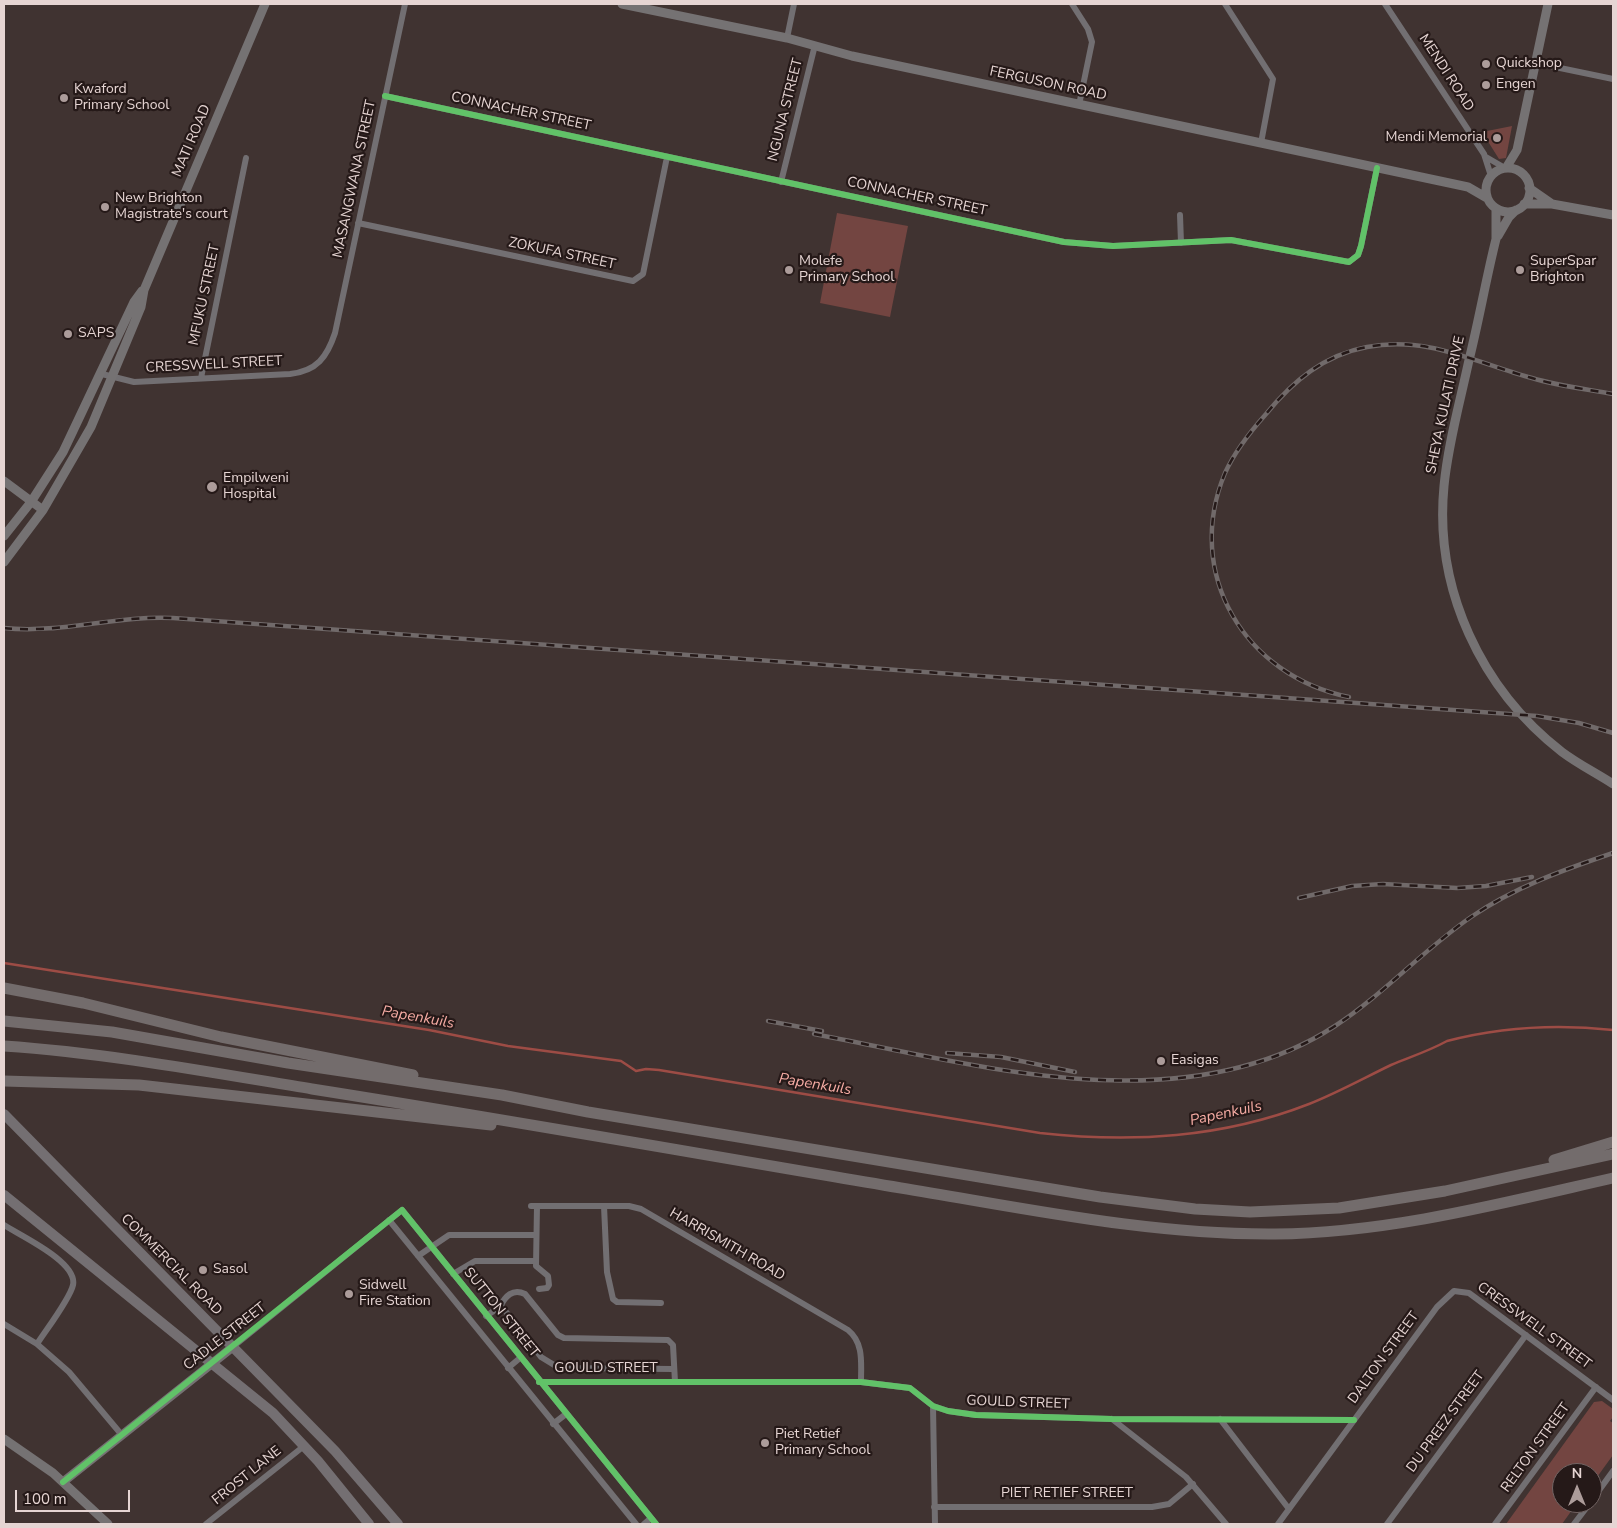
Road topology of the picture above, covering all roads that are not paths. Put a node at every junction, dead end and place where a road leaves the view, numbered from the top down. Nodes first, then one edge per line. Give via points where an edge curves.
1 (265, 4) edge
2 (405, 4) edge
3 (622, 4) edge
4 (794, 4) edge
5 (1072, 4) edge
6 (1225, 4) edge
7 (1385, 4) edge
8 (1548, 4) edge
9 (657, 7) edge
10 (787, 38) junction
11 (815, 45) junction
12 (1536, 63) junction
13 (1613, 79) edge
14 (385, 96) junction
15 (1079, 105) junction
16 (1261, 143) junction
17 (1517, 150) junction
18 (667, 157) junction
19 (1486, 157) junction
20 (246, 158) dead end
21 (1377, 168) junction
22 (1506, 168) junction
23 (1521, 173) junction
24 (1489, 179) junction
25 (782, 182) junction
26 (1468, 187) junction
27 (1529, 188) junction
28 (1487, 198) junction
29 (1552, 204) junction
30 (1521, 207) junction
31 (1496, 208) junction
32 (1613, 215) edge
33 (1180, 216) dead end
34 (358, 223) junction
35 (1496, 238) junction
36 (1181, 243) junction
37 (144, 290) junction
38 (324, 358) joint
39 (102, 374) junction
40 (113, 378) junction
41 (200, 378) junction
42 (4, 481) edge
43 (31, 502) junction
44 (43, 510) junction
45 (4, 536) edge
46 (4, 562) edge
47 (1613, 784) edge
48 (4, 988) edge
49 (4, 1021) edge
50 (4, 1046) edge
51 (4, 1081) edge
52 (19, 1081) junction
53 (4, 1087) edge
54 (502, 1095) junction
55 (4, 1114) edge
56 (580, 1134) junction
57 (1613, 1142) edge
58 (1613, 1154) edge
59 (1613, 1178) edge
60 (1480, 1183) junction
61 (1613, 1183) edge
62 (4, 1195) edge
63 (1509, 1202) junction
64 (604, 1206) junction
65 (402, 1210) joint
66 (389, 1220) junction
67 (4, 1225) edge
68 (536, 1235) junction
69 (431, 1246) junction
70 (418, 1256) junction
71 (535, 1261) junction
72 (453, 1274) junction
73 (539, 1289) dead end
74 (1465, 1291) joint
75 (661, 1303) dead end
76 (500, 1308) junction
77 (486, 1316) junction
78 (4, 1324) edge
79 (1526, 1335) junction
80 (37, 1344) junction
81 (234, 1346) junction
82 (520, 1358) junction
83 (212, 1364) junction
84 (508, 1368) junction
85 (672, 1369) junction
86 (539, 1382) junction
87 (675, 1382) junction
88 (861, 1382) junction
89 (1596, 1387) junction
90 (1613, 1400) edge
91 (933, 1406) junction
92 (566, 1414) junction
93 (1112, 1419) junction
94 (1220, 1419) junction
95 (1354, 1420) junction
96 (553, 1424) junction
97 (121, 1434) junction
98 (4, 1439) edge
99 (304, 1446) junction
100 (1613, 1471) edge
101 (63, 1482) junction
102 (1193, 1484) junction
103 (1602, 1486) edge
104 (934, 1507) junction
105 (1288, 1509) junction
106 (1582, 1513) edge
107 (651, 1518) junction
108 (108, 1524) edge
109 (206, 1524) edge
110 (369, 1524) edge
111 (398, 1524) edge
112 (636, 1524) edge
113 (644, 1524) edge
114 (656, 1524) edge
115 (935, 1524) edge
116 (1226, 1524) edge
117 (1278, 1524) edge
118 (1387, 1524) edge
119 (1496, 1524) edge
120 (1574, 1524) edge

1 - 37 street, MATI ROAD
2 - 14 street, MASANGWANA STREET
3 - 9 street, FERGUSON ROAD
4 - 10 street
5 - 15 street via 1088,29 1092,42
6 - 16 street via 1273,79
7 - 19 street, MENDI ROAD
8 - 12 street
9 - 10 street, FERGUSON ROAD
10 - 11 street, FERGUSON ROAD
11 - 15 street, FERGUSON ROAD via 852,56
11 - 25 street, NGUNA STREET
12 - 13 street
12 - 17 street
14 - 18 street, CONNACHER STREET
14 - 34 street, MASANGWANA STREET
15 - 16 street, FERGUSON ROAD
16 - 21 street, FERGUSON ROAD
17 - 22 street
17 - 23 street
18 - 25 street, CONNACHER STREET
18 - 34 street, ZOKUFA STREET via 643,274 633,281
19 - 22 street, MENDI ROAD
19 - 24 street, MENDI ROAD
20 - 41 street, MFUKU STREET
21 - 26 street, FERGUSON ROAD
21 - 36 street, CONNACHER STREET via 1358,255 1349,262 1231,240
22 - 23 street
22 - 24 street
23 - 27 street
24 - 26 street, FERGUSON ROAD
24 - 28 street
25 - 36 street, CONNACHER STREET via 1089,246
26 - 28 street, FERGUSON ROAD
27 - 29 street
27 - 30 street
28 - 31 street
29 - 30 street
29 - 32 street
30 - 31 street via 1506,212
30 - 35 street, SHEYA KULATI DRIVE via 1509,217
31 - 35 street, SHEYA KULATI DRIVE
33 - 36 street
34 - 38 street, MASANGWANA STREET via 335,333
35 - 47 street, SHEYA KULATI DRIVE via 1445,472 1443,524 1449,575 1469,635 1502,690 1561,751
37 - 39 street, MATI ROAD via 134,302
37 - 40 street, MATI ROAD via 141,307
38 - 41 street, CRESSWELL STREET via 300,373
39 - 40 street, CRESSWELL STREET
39 - 43 street, MATI ROAD via 63,452
40 - 41 street, CRESSWELL STREET via 134,382
40 - 44 street, MATI ROAD via 91,427
42 - 43 street
43 - 44 street
43 - 45 street, MATI ROAD
44 - 46 street, MATI ROAD
48 - 54 highway
49 - 54 highway via 112,1032
50 - 56 highway via 108,1056
51 - 52 highway
52 - 53 highway
52 - 56 highway via 121,1084 225,1093
54 - 60 highway via 878,1161 1186,1208 1250,1212 1308,1210 1396,1200
55 - 81 main road, COMMERCIAL ROAD
56 - 63 highway via 976,1200 1218,1233 1304,1233 1366,1227
57 - 60 highway
58 - 60 highway
59 - 63 highway
61 - 63 highway
62 - 83 main road
64 - 68 street, HARRISMITH ROAD via 534,1206
64 - 75 street via 607,1272 613,1299 617,1302
64 - 88 street, HARRISMITH ROAD via 641,1209 848,1330 860,1348
65 - 66 street, CADLE STREET
65 - 69 street, SUTTON STREET
66 - 70 street, SUTTON STREET
66 - 81 street, CADLE STREET
67 - 80 street via 66,1264 73,1274 72,1288
68 - 69 street via 449,1235
68 - 71 street
69 - 70 street
69 - 72 street, SUTTON STREET
70 - 84 street, SUTTON STREET
71 - 72 street via 475,1260
71 - 73 street via 537,1268 549,1279 548,1288
72 - 77 street, SUTTON STREET
74 - 79 street, CRESSWELL STREET
74 - 95 street, DALTON STREET via 1454,1291 1446,1296
76 - 77 street
76 - 85 street via 512,1318 541,1357 559,1368
76 - 85 street via 506,1297 520,1292 564,1338 668,1340 673,1345
77 - 82 street, SUTTON STREET
78 - 80 street
79 - 89 street, CRESSWELL STREET
79 - 118 street, DU PREEZ STREET
80 - 97 street via 75,1379
81 - 83 street, CADLE STREET
81 - 111 main road, COMMERCIAL ROAD via 335,1451
82 - 84 street
82 - 86 street, SUTTON STREET
83 - 97 street, CADLE STREET
83 - 99 main road via 273,1413
84 - 96 street, SUTTON STREET
85 - 87 street
86 - 87 street, GOULD STREET
86 - 92 street, SUTTON STREET
87 - 88 street, GOULD STREET
88 - 91 street, GOULD STREET via 910,1388
89 - 90 street, CRESSWELL STREET
89 - 119 street, RELTON STREET
91 - 93 street, GOULD STREET via 976,1415
91 - 104 street
92 - 96 street
92 - 107 street, SUTTON STREET
93 - 94 street, GOULD STREET
93 - 102 street
94 - 95 street, GOULD STREET
94 - 105 street
95 - 105 street, DALTON STREET
96 - 112 street, SUTTON STREET
97 - 101 street, CADLE STREET
98 - 101 street
99 - 109 street, FROST LANE
99 - 110 main road
100 - 103 street
101 - 108 street
102 - 104 street, PIET RETIEF STREET via 1169,1504 1152,1507
102 - 116 street
104 - 115 street
105 - 117 street, DALTON STREET
106 - 120 street
107 - 113 street
107 - 114 street, SUTTON STREET

